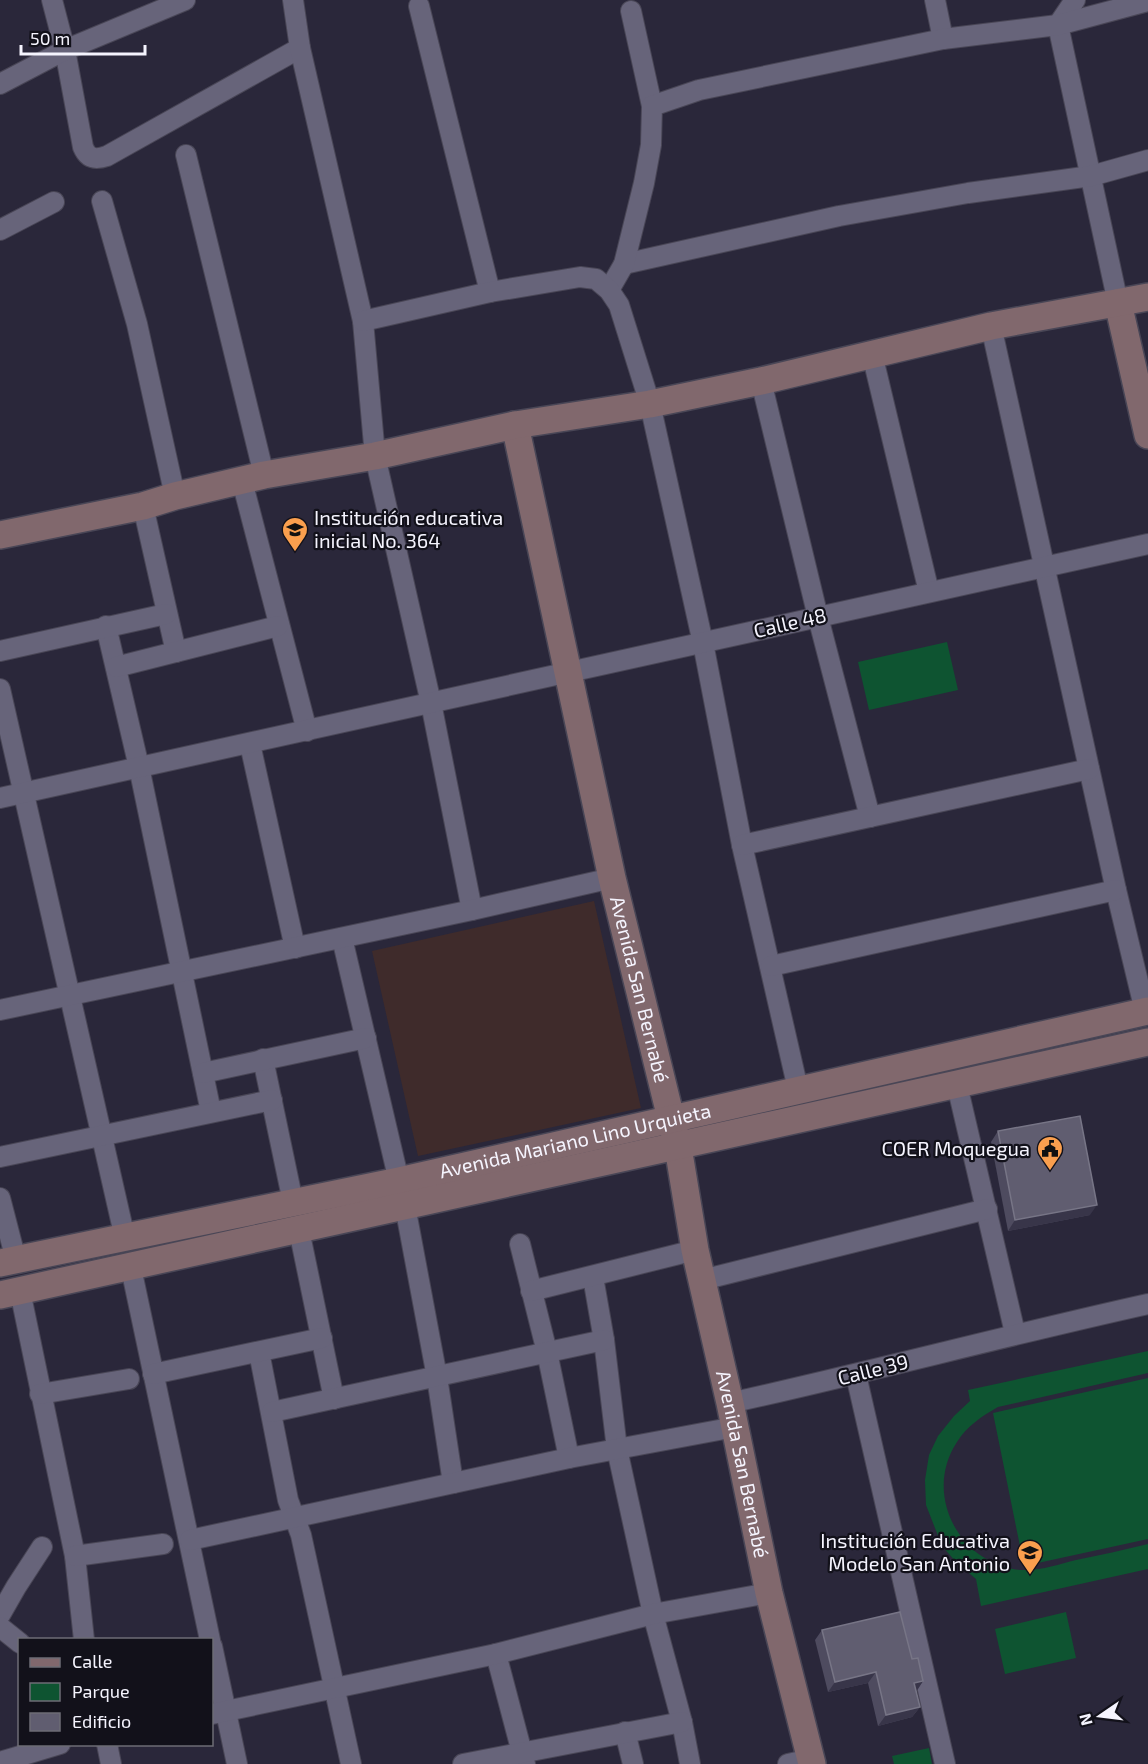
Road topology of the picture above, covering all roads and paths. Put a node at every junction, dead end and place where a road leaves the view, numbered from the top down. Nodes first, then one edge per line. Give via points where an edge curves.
1 (52, 0) edge
2 (185, 0) edge
3 (293, 0) edge
4 (935, 0) edge
5 (1075, 0) edge
6 (1148, 1) edge
7 (164, 4) edge
8 (419, 6) dead end
9 (631, 11) dead end
10 (1058, 25) junction
11 (943, 39) junction
12 (300, 48) junction
13 (64, 50) junction
14 (0, 84) edge
15 (652, 106) junction
16 (186, 155) dead end
17 (1148, 160) edge
18 (1091, 176) junction
19 (102, 201) dead end
20 (54, 202) dead end
21 (0, 230) edge
22 (624, 264) junction
23 (609, 290) junction
24 (490, 292) junction
25 (1148, 297) edge
26 (1118, 303) junction
27 (363, 321) junction
28 (991, 326) junction
29 (872, 354) junction
30 (761, 381) junction
31 (650, 404) junction
32 (514, 425) junction
33 (1148, 435) edge
34 (375, 456) junction
35 (253, 478) junction
36 (175, 496) junction
37 (143, 506) junction
38 (0, 535) edge
39 (1148, 544) edge
40 (1044, 567) junction
41 (929, 592) junction
42 (166, 614) junction
43 (818, 617) junction
44 (106, 626) junction
45 (278, 626) junction
46 (703, 643) junction
47 (0, 651) edge
48 (176, 652) junction
49 (116, 667) junction
50 (567, 673) junction
51 (0, 689) edge
52 (431, 703) junction
53 (307, 731) junction
54 (250, 744) junction
55 (138, 767) junction
56 (1089, 769) junction
57 (24, 792) junction
58 (0, 798) edge
59 (870, 817) junction
60 (742, 845) junction
61 (612, 878) junction
62 (1116, 890) junction
63 (472, 910) junction
64 (342, 938) junction
65 (295, 948) junction
66 (771, 966) junction
67 (182, 971) junction
68 (70, 996) junction
69 (0, 1010) edge
70 (1146, 1011) edge
71 (366, 1038) junction
72 (1148, 1042) edge
73 (263, 1059) junction
74 (203, 1073) junction
75 (957, 1085) junction
76 (798, 1089) junction
77 (272, 1100) junction
78 (211, 1112) junction
79 (670, 1121) junction
80 (103, 1137) junction
81 (678, 1147) junction
82 (0, 1157) edge
83 (402, 1194) junction
84 (0, 1198) edge
85 (293, 1202) junction
86 (987, 1209) junction
87 (299, 1230) junction
88 (125, 1238) junction
89 (520, 1244) dead end
90 (695, 1250) junction
91 (8, 1262) edge
92 (131, 1268) junction
93 (592, 1277) junction
94 (702, 1280) junction
95 (531, 1291) junction
96 (10, 1293) edge
97 (1148, 1304) edge
98 (1015, 1334) junction
99 (322, 1338) junction
100 (604, 1340) junction
101 (259, 1352) junction
102 (547, 1352) junction
103 (153, 1374) junction
104 (856, 1375) junction
105 (437, 1377) junction
106 (129, 1379) dead end
107 (40, 1394) junction
108 (334, 1399) junction
109 (272, 1412) junction
110 (733, 1415) junction
111 (617, 1449) junction
112 (569, 1458) junction
113 (453, 1483) junction
114 (295, 1517) junction
115 (190, 1540) junction
116 (163, 1544) dead end
117 (42, 1547) dead end
118 (75, 1556) junction
119 (769, 1593) junction
120 (653, 1614) junction
121 (0, 1615) edge
122 (0, 1627) edge
123 (84, 1638) edge
124 (210, 1638) edge
125 (18, 1641) edge
126 (496, 1654) junction
127 (213, 1657) edge
128 (335, 1688) junction
129 (218, 1713) edge
130 (682, 1722) junction
131 (625, 1732) junction
132 (53, 1746) edge
133 (107, 1746) edge
134 (524, 1758) edge
135 (0, 1762) edge
136 (803, 1762) edge
137 (111, 1764) edge
138 (237, 1764) edge
139 (351, 1764) edge
140 (463, 1764) edge
141 (633, 1764) edge
142 (690, 1764) edge
143 (945, 1764) edge

1 - 13 street
2 - 7 street
3 - 12 street
4 - 11 street
5 - 10 street
6 - 10 street
7 - 13 street
8 - 24 street
9 - 15 street
10 - 11 street
10 - 18 street
11 - 15 street via 699,90
12 - 13 street via 98,159 92,159 83,147
12 - 27 street
13 - 14 street
15 - 22 street via 649,154
16 - 35 street
17 - 18 street
18 - 22 street via 838,216
18 - 26 street
19 - 36 street via 137,324
20 - 21 street
22 - 23 street
23 - 24 street via 596,279 580,277
23 - 31 street via 619,304
24 - 27 street
25 - 26 street
26 - 28 street
26 - 33 street
27 - 34 street
28 - 29 street
28 - 40 street
29 - 30 street
29 - 41 street
30 - 31 street
30 - 43 street
31 - 32 street
31 - 46 street
32 - 34 street
32 - 50 street, Avenida San Bernabé
34 - 35 street
34 - 52 street
35 - 36 street
35 - 45 street
36 - 37 street
37 - 38 street
37 - 42 street
39 - 40 street, Calle 48
40 - 41 street, Calle 48
40 - 56 street
41 - 43 street, Calle 48
42 - 44 street
42 - 48 street
43 - 46 street, Calle 48
43 - 59 street
44 - 47 street
44 - 49 street
45 - 48 street
45 - 53 street
46 - 50 street, Calle 48
46 - 60 street
48 - 49 street
49 - 55 street
50 - 52 street, Calle 48
50 - 61 street, Avenida San Bernabé
51 - 57 street
52 - 53 street, Calle 48
52 - 63 street
53 - 54 street, Calle 48
54 - 55 street, Calle 48
54 - 65 street
55 - 57 street, Calle 48
55 - 67 street
56 - 59 street
56 - 62 street
57 - 58 street, Calle 48
57 - 68 street
59 - 60 street
60 - 66 street
61 - 63 street
61 - 79 street, Avenida San Bernabé
62 - 66 street
62 - 70 street
63 - 64 street
64 - 65 street
64 - 71 street
65 - 67 street
66 - 76 street
67 - 68 street
67 - 74 street
68 - 69 street
68 - 80 street
70 - 76 street, Avenida Mariano Lino Urquieta
71 - 73 street
71 - 83 street
72 - 75 street, Avenida Mariano Lino Urquieta
73 - 74 street
73 - 77 street
74 - 78 street
75 - 81 street, Avenida Mariano Lino Urquieta
75 - 86 street
76 - 79 street, Avenida Mariano Lino Urquieta
77 - 78 street
77 - 85 street
78 - 80 street
79 - 81 street, Avenida San Bernabé
79 - 83 street, Avenida Mariano Lino Urquieta
80 - 82 street
80 - 88 street
81 - 83 street, Avenida Mariano Lino Urquieta
81 - 90 street, Avenida San Bernabé
83 - 85 street, Avenida Mariano Lino Urquieta
83 - 87 street, Avenida Mariano Lino Urquieta
83 - 105 street
84 - 91 street
85 - 88 street, Avenida Mariano Lino Urquieta
86 - 94 street
86 - 98 street
87 - 92 street, Avenida Mariano Lino Urquieta
87 - 99 street
88 - 91 street, Avenida Mariano Lino Urquieta
89 - 95 street
90 - 93 street
90 - 94 street, Avenida San Bernabé
92 - 96 street, Avenida Mariano Lino Urquieta
92 - 103 street
93 - 95 street
93 - 100 street
94 - 110 street, Avenida San Bernabé
95 - 102 street
96 - 107 street
97 - 98 street, Calle 39
98 - 104 street, Calle 39
99 - 101 street
99 - 108 street
100 - 102 street
100 - 111 street
101 - 103 street
101 - 109 street
102 - 105 street
102 - 112 street
103 - 115 street
104 - 110 street, Calle 39
104 - 143 street
105 - 108 street
105 - 113 street
106 - 107 street
107 - 118 street
108 - 109 street
109 - 114 street via 288,1500
110 - 111 street, Calle 39
110 - 119 street, Avenida San Bernabé
111 - 112 street, Calle 39
111 - 120 street
112 - 113 street, Calle 39
113 - 114 street, Calle 39
114 - 115 street, Calle 39
114 - 128 street
115 - 124 street
116 - 118 street
117 - 121 street
118 - 123 street
119 - 120 street
119 - 136 street, Avenida San Bernabé
120 - 126 street
120 - 130 street
122 - 125 street
126 - 128 street
126 - 134 street
127 - 129 street
128 - 129 street
128 - 139 street
129 - 138 street
130 - 131 street
130 - 142 street
131 - 134 street
131 - 141 street
132 - 135 street
133 - 137 street
134 - 140 street

